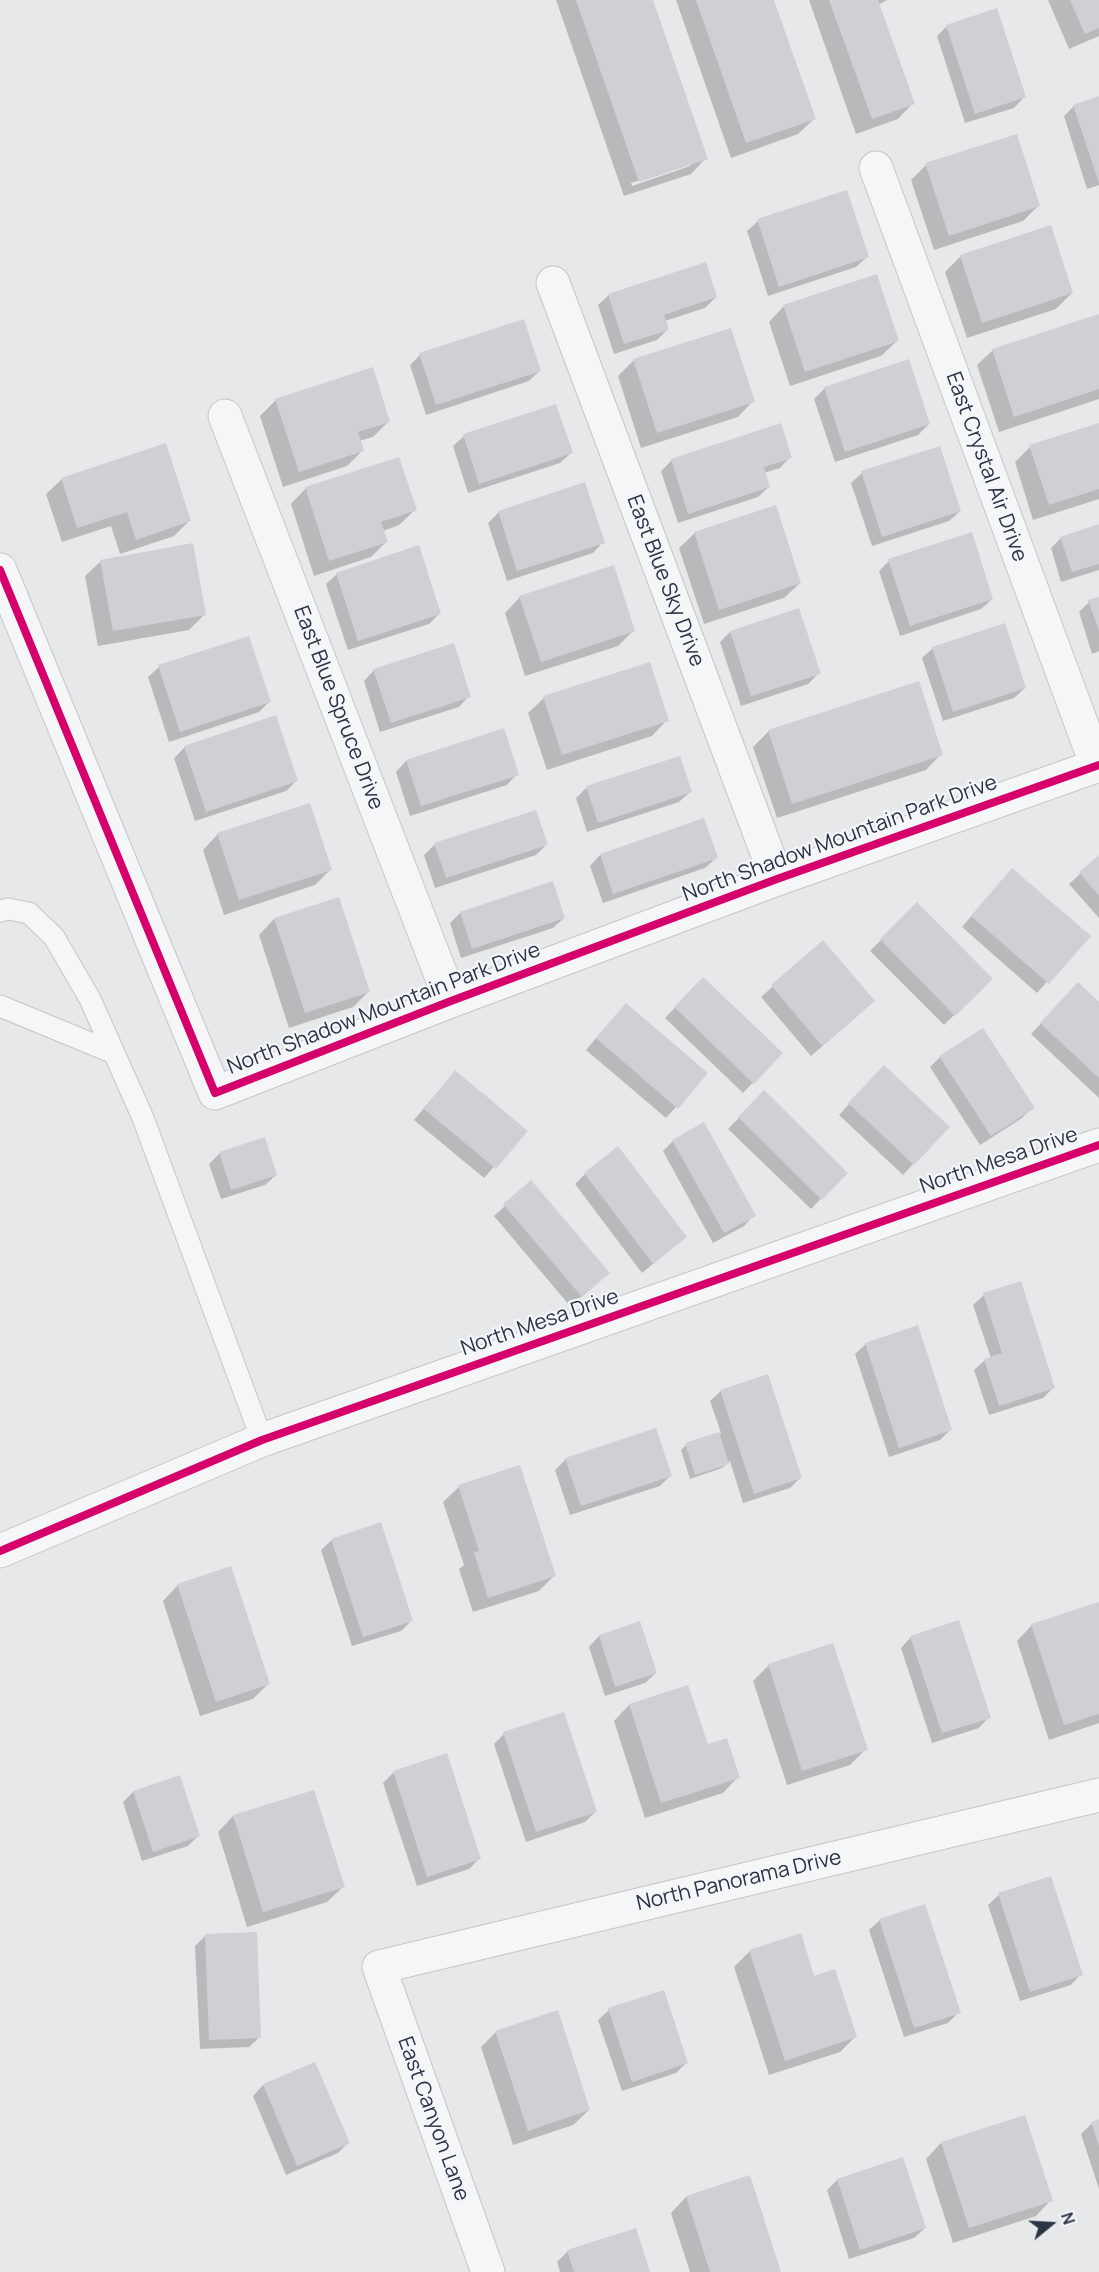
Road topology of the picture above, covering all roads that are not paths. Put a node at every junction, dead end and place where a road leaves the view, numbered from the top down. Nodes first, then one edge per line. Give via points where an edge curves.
1 (876, 168) dead end
2 (553, 283) dead end
3 (225, 416) dead end
4 (0, 570) edge
5 (1098, 766) edge
6 (777, 879) junction
7 (2, 905) edge
8 (451, 1001) junction
9 (0, 1006) edge
10 (114, 1053) junction
11 (1099, 1145) edge
12 (262, 1440) junction
13 (0, 1551) edge
14 (1099, 1795) edge
15 (379, 1967) joint
16 (488, 2272) edge

1 - 5 street, East Crystal Air Drive
2 - 6 street, East Blue Sky Drive
3 - 8 street, East Blue Spruce Drive
4 - 8 street, North Shadow Mountain Park Drive via 215,1093
5 - 6 street, North Shadow Mountain Park Drive
6 - 8 street, North Shadow Mountain Park Drive
7 - 10 lane via 29,913 54,937 90,999
9 - 10 lane
10 - 12 lane via 143,1118
11 - 12 street, North Mesa Drive
12 - 13 street, North Mesa Drive
14 - 15 street, North Panorama Drive
15 - 16 street, East Canyon Lane

